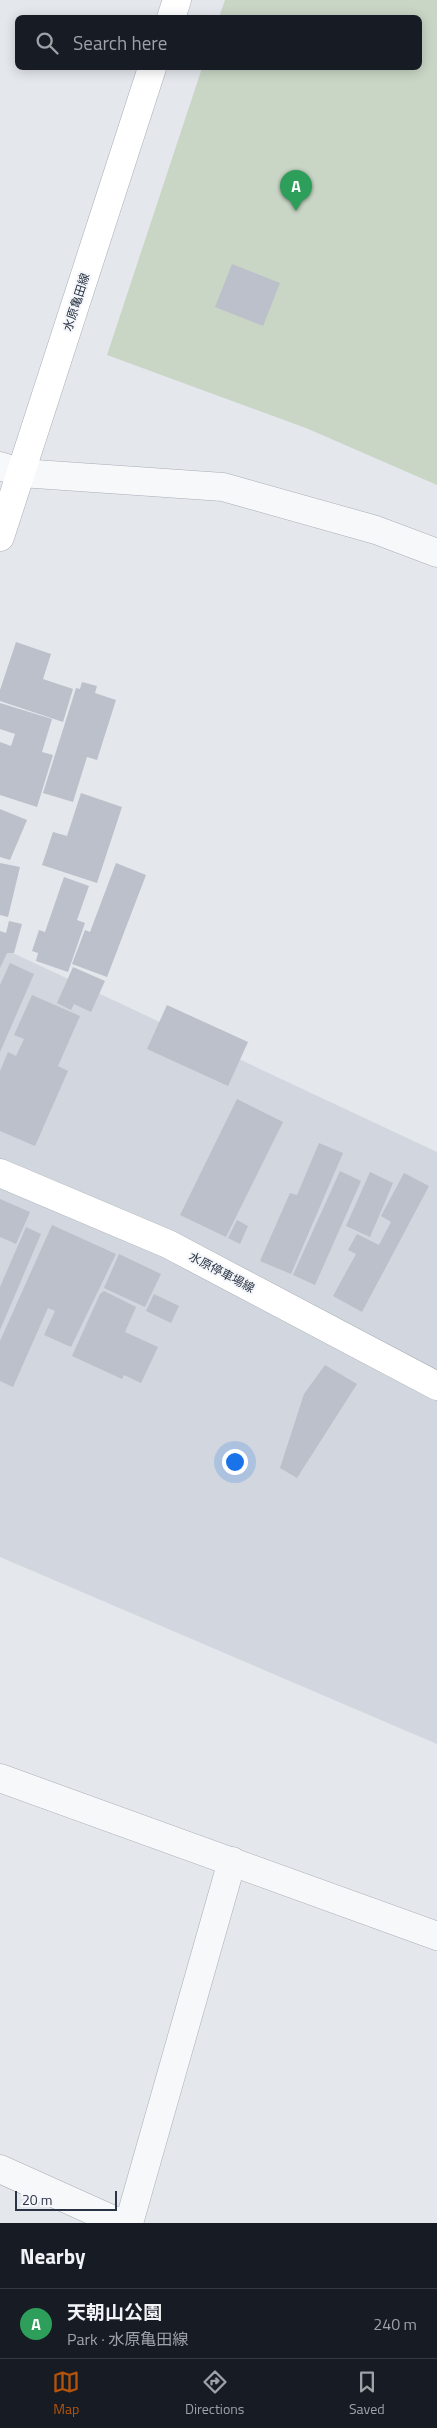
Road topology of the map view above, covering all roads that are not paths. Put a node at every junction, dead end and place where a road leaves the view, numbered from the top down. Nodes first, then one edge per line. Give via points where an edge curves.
1 (177, 0) edge
2 (172, 15) edge
3 (151, 70) edge
4 (10, 470) edge
5 (0, 538) edge
6 (437, 553) edge
7 (0, 1174) edge
8 (436, 1383) edge
9 (0, 1778) edge
10 (232, 1861) junction
11 (437, 1936) edge
12 (0, 2169) edge
13 (120, 2223) edge
14 (129, 2223) edge

1 - 2 main road
3 - 4 main road, 水原亀田線
4 - 5 main road, 水原亀田線
4 - 6 street via 223,487 376,530
7 - 8 main road, 水原停車場線 via 168,1244
9 - 10 street
10 - 11 street
10 - 14 street
12 - 13 street

